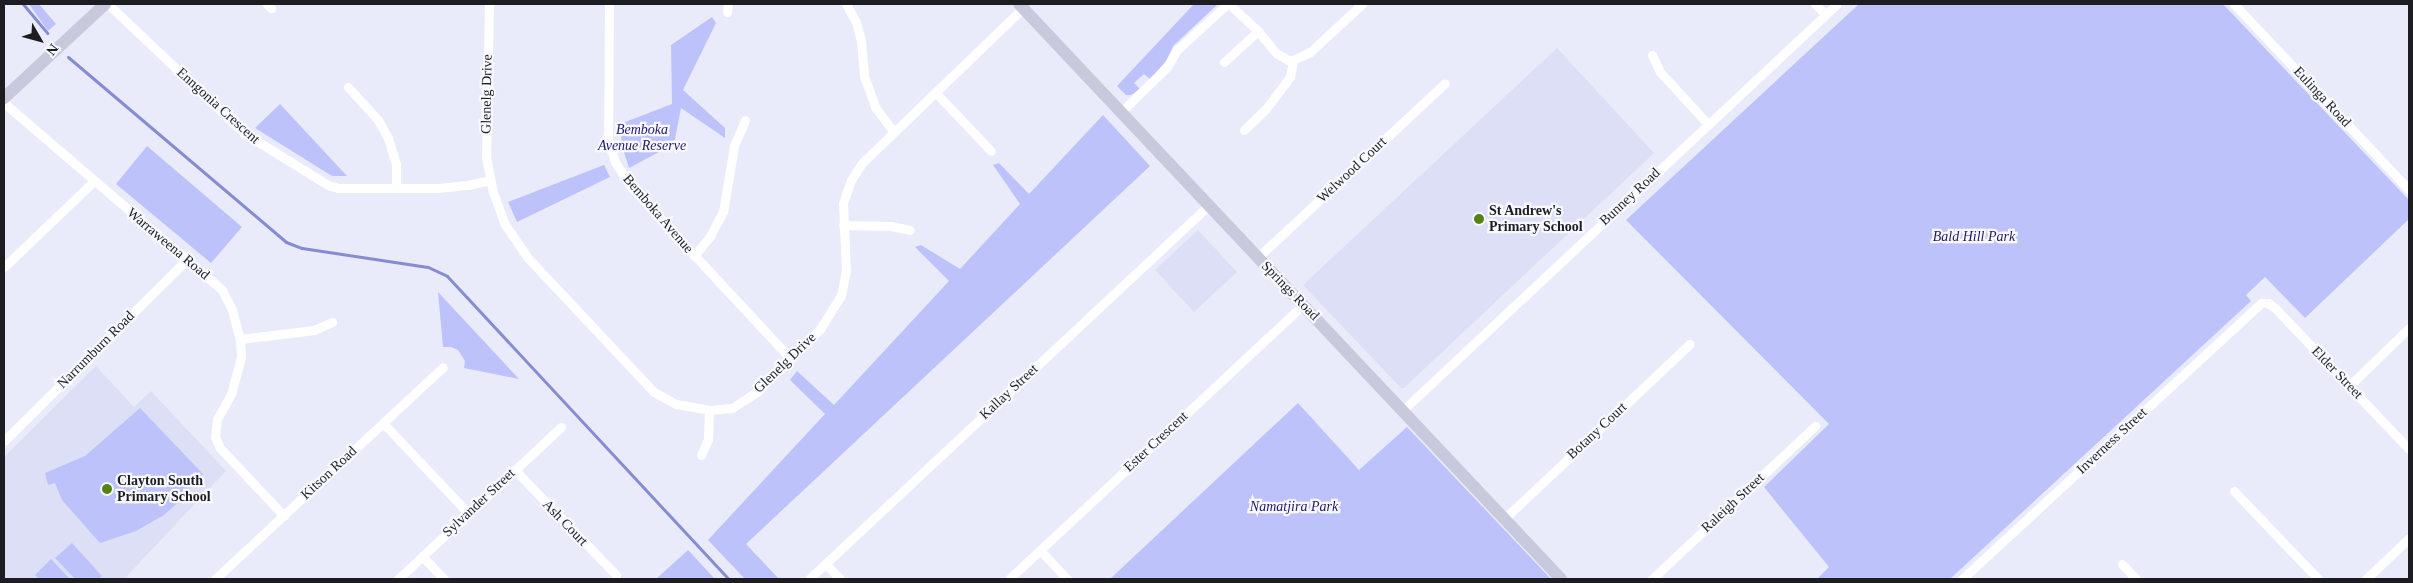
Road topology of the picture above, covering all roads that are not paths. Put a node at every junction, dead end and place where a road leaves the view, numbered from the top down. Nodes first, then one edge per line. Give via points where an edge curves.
1 (96, 4) edge
2 (107, 4) edge
3 (488, 4) edge
4 (608, 4) edge
5 (846, 4) edge
6 (1228, 4) edge
7 (1362, 4) edge
8 (1815, 4) edge
9 (1836, 4) edge
10 (2234, 4) edge
11 (1021, 6) edge
12 (1825, 14) junction
13 (1258, 31) junction
14 (1652, 55) dead end
15 (1293, 60) junction
16 (1224, 62) dead end
17 (1445, 83) dead end
18 (348, 86) dead end
19 (935, 92) junction
20 (4, 96) edge
21 (1121, 112) junction
22 (745, 120) dead end
23 (1708, 124) junction
24 (1244, 130) dead end
25 (893, 131) junction
26 (991, 151) dead end
27 (490, 180) junction
28 (94, 181) junction
29 (396, 188) junction
30 (2409, 190) edge
31 (1209, 205) junction
32 (843, 225) junction
33 (910, 230) dead end
34 (694, 256) junction
35 (1258, 257) junction
36 (187, 259) junction
37 (4, 267) edge
38 (2261, 303) joint
39 (1303, 305) junction
40 (332, 322) dead end
41 (2409, 328) edge
42 (240, 339) junction
43 (1690, 344) dead end
44 (791, 359) junction
45 (443, 367) dead end
46 (2348, 386) junction
47 (709, 410) junction
48 (1403, 410) junction
49 (383, 423) junction
50 (1815, 426) dead end
51 (561, 427) dead end
52 (4, 441) edge
53 (2409, 449) edge
54 (701, 455) dead end
55 (514, 470) junction
56 (2234, 491) dead end
57 (468, 513) junction
58 (284, 516) junction
59 (1504, 519) junction
60 (2409, 538) edge
61 (1040, 550) junction
62 (422, 556) junction
63 (826, 564) junction
64 (2122, 564) dead end
65 (616, 575) dead end
66 (215, 579) edge
67 (398, 579) edge
68 (444, 579) edge
69 (809, 579) edge
70 (840, 579) edge
71 (1009, 579) edge
72 (1067, 579) edge
73 (1561, 579) edge
74 (1652, 579) edge
75 (1962, 579) edge
76 (2136, 579) edge
77 (2318, 579) edge
78 (2366, 579) edge

1 - 20 main road
2 - 20 main road
2 - 29 street, Enngonia Crescent via 235,125 260,144 328,185 338,188
3 - 27 street, Glenelg Drive via 486,146
4 - 34 street, Bemboka Avenue via 608,139 615,162 631,187
5 - 25 street via 856,22 864,76 875,107
6 - 13 street
6 - 21 street via 1177,50 1167,67
7 - 15 street via 1310,52
8 - 12 street
9 - 12 street, Bunney Road
10 - 30 street, Eulinga Road
11 - 19 street, Glenelg Drive
11 - 21 main road, Springs Road
12 - 23 street, Bunney Road
13 - 15 street via 1276,53
13 - 16 street
14 - 23 street via 1660,72
15 - 24 street via 1290,77 1265,110
17 - 35 street, Welwood Court
18 - 29 street via 378,120 388,138 396,164
19 - 25 street, Glenelg Drive
19 - 26 street
20 - 28 street, Warraweena Road
21 - 31 main road, Springs Road
22 - 34 street via 734,146 723,212
23 - 48 street, Bunney Road
25 - 32 street, Glenelg Drive via 862,163 851,180 843,203
27 - 29 street, Enngonia Crescent via 448,188
27 - 47 street, Glenelg Drive via 504,223 522,251 641,379 668,401
28 - 36 street, Warraweena Road
28 - 37 street
31 - 35 main road, Springs Road
31 - 63 street, Kallay Street
32 - 33 street via 891,226
32 - 44 street, Glenelg Drive via 846,270 840,296 820,329
34 - 44 street, Bemboka Avenue
35 - 39 main road, Springs Road
36 - 42 street, Warraweena Road via 222,290
36 - 52 street, Narrumburn Road
38 - 46 street, Elder Street via 2275,308
38 - 75 street, Inverness Street
39 - 48 main road, Springs Road
39 - 61 street, Ester Crescent
40 - 42 street via 314,330
41 - 46 street
42 - 58 street, Warraweena Road via 237,377 214,426 215,437 220,448
43 - 59 street, Botany Court
44 - 47 street, Glenelg Drive via 758,391 732,408
45 - 49 street, Kitson Road
46 - 53 street, Elder Street
47 - 54 street via 708,439
48 - 59 main road, Springs Road
49 - 57 street
49 - 58 street, Kitson Road
50 - 74 street, Raleigh Street
51 - 55 street, Sylvander Street
55 - 57 street, Sylvander Street
55 - 65 street, Ash Court
56 - 77 street
57 - 62 street, Sylvander Street
58 - 66 street, Kitson Road
59 - 73 main road, Springs Road
60 - 78 street
61 - 71 street, Ester Crescent
61 - 72 street
62 - 67 street, Sylvander Street
62 - 68 street
63 - 69 street, Kallay Street
63 - 70 street
64 - 76 street

